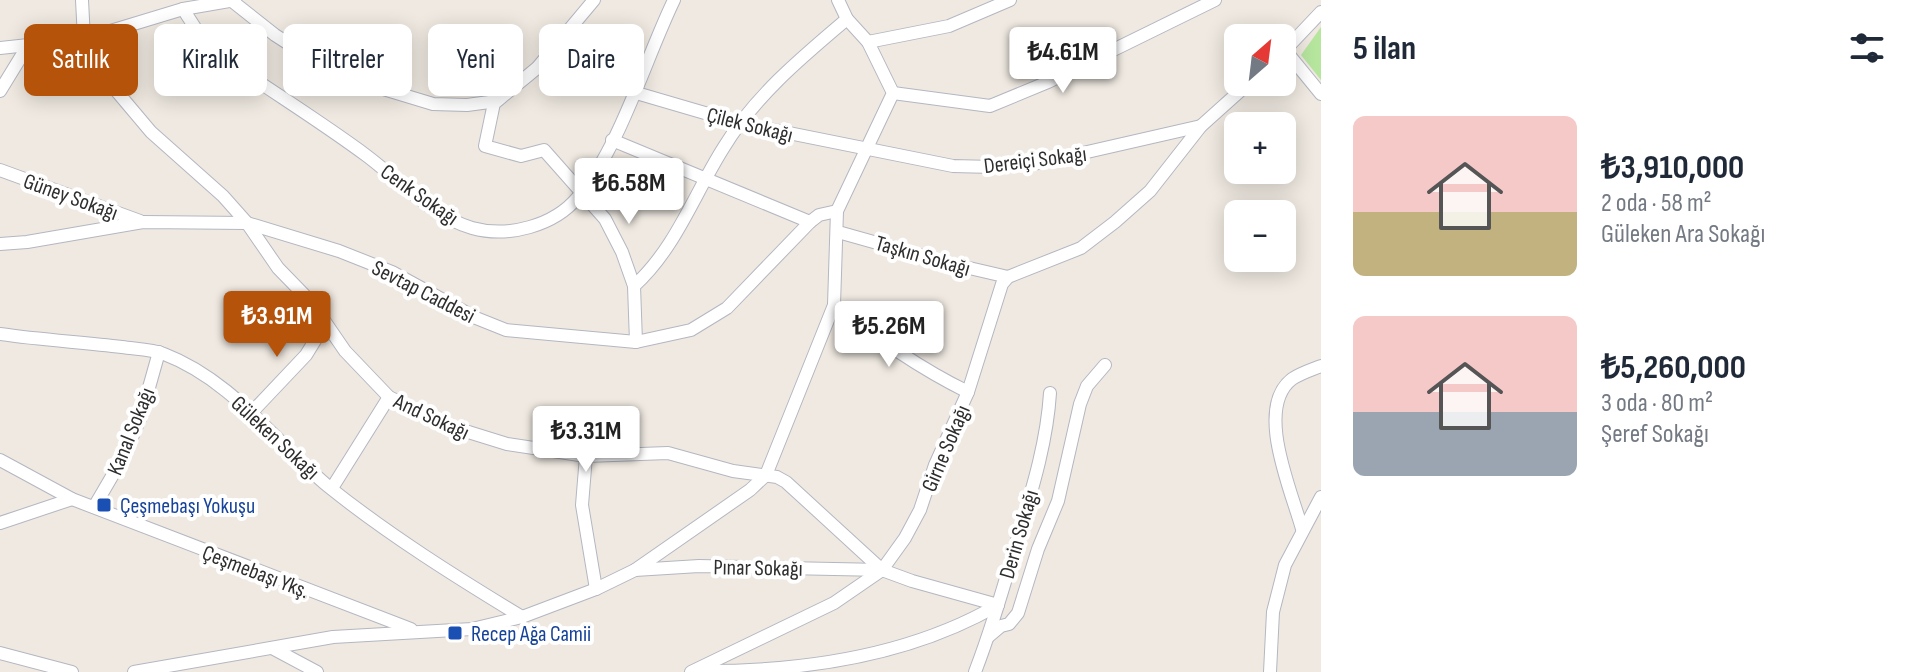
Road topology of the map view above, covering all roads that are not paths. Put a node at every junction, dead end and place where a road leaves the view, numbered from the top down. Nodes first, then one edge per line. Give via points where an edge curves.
1 (82, 0) edge
2 (233, 0) edge
3 (594, 0) edge
4 (674, 0) edge
5 (838, 0) edge
6 (1010, 0) edge
7 (1215, 0) edge
8 (183, 9) junction
9 (1321, 12) edge
10 (847, 19) junction
11 (83, 24) edge
12 (134, 24) edge
13 (1296, 38) edge
14 (868, 42) junction
15 (24, 47) edge
16 (0, 48) edge
17 (24, 52) edge
18 (1296, 65) edge
19 (644, 67) edge
20 (0, 91) edge
21 (893, 93) junction
22 (1321, 94) edge
23 (644, 95) edge
24 (119, 96) edge
25 (631, 96) edge
26 (1234, 96) edge
27 (494, 103) junction
28 (739, 123) junction
29 (1201, 126) junction
30 (612, 140) junction
31 (867, 150) junction
32 (0, 170) edge
33 (705, 180) junction
34 (581, 193) junction
35 (837, 211) junction
36 (143, 222) junction
37 (810, 222) junction
38 (247, 223) junction
39 (838, 232) junction
40 (0, 244) edge
41 (1008, 277) junction
42 (634, 286) junction
43 (834, 305) junction
44 (325, 324) junction
45 (0, 334) edge
46 (636, 342) junction
47 (159, 352) junction
48 (1105, 365) dead end
49 (1321, 366) edge
50 (968, 392) junction
51 (1050, 393) dead end
52 (389, 397) junction
53 (252, 412) junction
54 (586, 456) junction
55 (0, 460) edge
56 (766, 475) junction
57 (332, 488) junction
58 (1321, 497) edge
59 (72, 499) junction
60 (94, 507) junction
61 (0, 523) edge
62 (1302, 529) junction
63 (635, 570) junction
64 (882, 570) junction
65 (596, 589) junction
66 (998, 605) junction
67 (522, 617) junction
68 (418, 632) junction
69 (988, 637) junction
70 (274, 649) junction
71 (0, 653) edge
72 (72, 672) edge
73 (134, 672) edge
74 (317, 672) edge
75 (692, 672) edge
76 (975, 672) edge
77 (1270, 672) edge

1 - 11 street
2 - 8 street
2 - 27 street via 337,75 433,104
3 - 27 street via 537,68
4 - 19 street, Cenk Sokağı
5 - 10 street
6 - 14 street via 949,26
7 - 21 street via 990,106
8 - 12 street
8 - 34 street, Cenk Sokağı via 221,56 366,155 433,208 469,227 491,232 533,226 561,212
9 - 13 street
10 - 14 street
10 - 28 street via 791,65
14 - 21 street
15 - 16 street
17 - 20 street
18 - 22 street
21 - 31 street
23 - 28 street, Çilek Sokağı
24 - 38 street, And Sokağı
25 - 30 street, Cenk Sokağı
26 - 29 street
27 - 34 street via 485,146 521,156 544,150
28 - 31 street, Çilek Sokağı
28 - 33 street
29 - 31 street, Dereiçi Sokağı via 1080,155 993,167
29 - 41 street via 1150,191 1115,222 1081,248
30 - 33 street
30 - 34 street, Cenk Sokağı
31 - 35 street
32 - 36 street, Güney Sokağı
33 - 37 street
33 - 42 street via 671,242
34 - 42 street via 605,219
35 - 37 street
35 - 39 street
36 - 38 street, Sevtap Caddesi
36 - 40 street, Sevtap Caddesi
37 - 46 street, Sevtap Caddesi via 727,308 682,333
38 - 44 street, And Sokağı
38 - 46 street, Sevtap Caddesi via 392,272 506,330
39 - 41 street, Taşkın Sokağı
39 - 43 street
41 - 50 street, Girne Sokağı via 998,291
42 - 46 street
43 - 50 street via 895,351
43 - 56 street
44 - 52 street, And Sokağı
44 - 53 street via 306,355
45 - 47 street, Güleken Sokağı
47 - 53 street, Güleken Sokağı via 214,380
47 - 60 street, Kanal Sokağı via 141,416
48 - 69 street via 1080,404 1058,501 1018,613
49 - 62 street via 1290,381 1276,406 1274,429
50 - 64 street, Girne Sokağı via 914,522
51 - 66 street, Derin Sokağı via 1048,422
52 - 54 street, And Sokağı via 478,437
52 - 57 street
53 - 57 street, Güleken Sokağı
54 - 56 street, And Sokağı via 668,453 721,469
54 - 65 street via 582,505
55 - 59 street, Çeşmebaşı Ykş.
56 - 63 street
56 - 64 street, And Sokağı via 786,482
57 - 67 street, Güleken Sokağı
58 - 62 street
59 - 60 street, Çeşmebaşı Ykş.
59 - 61 street
60 - 68 street, Çeşmebaşı Ykş.
62 - 77 street via 1285,565 1273,612
63 - 64 street, Pınar Sokağı
63 - 65 street
64 - 66 street, And Sokağı
64 - 75 street, Girne Sokağı via 834,603
65 - 67 street
66 - 69 street, Derin Sokağı
66 - 75 street via 949,630 890,648 795,668
67 - 68 street via 472,629
68 - 70 street via 333,637
69 - 76 street, Derin Sokağı
70 - 73 street
70 - 74 street
71 - 72 street

